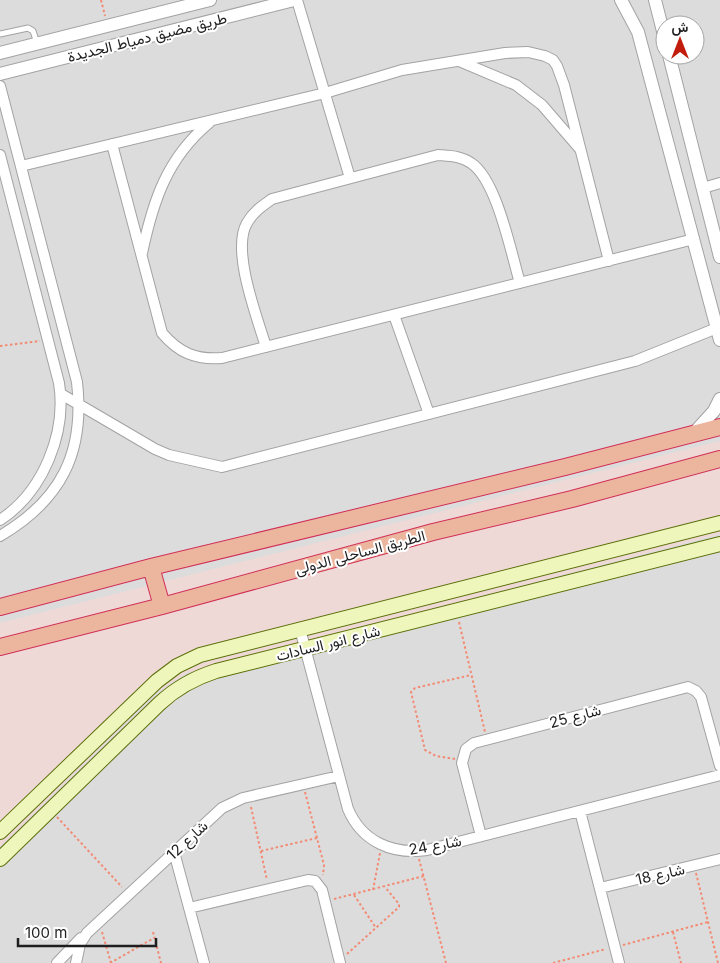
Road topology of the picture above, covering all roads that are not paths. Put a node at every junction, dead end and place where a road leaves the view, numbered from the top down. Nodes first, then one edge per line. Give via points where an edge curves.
1 (210, 0) edge
2 (295, 0) edge
3 (621, 0) edge
4 (655, 0) edge
5 (659, 15) edge
6 (0, 34) edge
7 (38, 44) junction
8 (0, 53) edge
9 (459, 61) junction
10 (672, 65) edge
11 (0, 74) edge
12 (0, 86) edge
13 (325, 94) junction
14 (211, 121) junction
15 (112, 144) junction
16 (582, 152) junction
17 (0, 155) edge
18 (21, 166) junction
19 (350, 178) junction
20 (720, 184) edge
21 (703, 188) junction
22 (694, 239) junction
23 (142, 257) junction
24 (720, 257) edge
25 (610, 261) junction
26 (520, 283) junction
27 (394, 315) junction
28 (718, 334) edge
29 (266, 347) junction
30 (61, 394) junction
31 (720, 399) edge
32 (80, 407) junction
33 (429, 414) junction
34 (720, 427) edge
35 (694, 433) junction
36 (720, 459) edge
37 (0, 520) edge
38 (720, 523) edge
39 (0, 536) edge
40 (720, 544) edge
41 (151, 567) junction
42 (535, 569) junction
43 (542, 589) junction
44 (162, 606) junction
45 (0, 607) edge
46 (300, 629) junction
47 (0, 647) edge
48 (305, 648) junction
49 (720, 766) edge
50 (339, 776) junction
51 (720, 776) edge
52 (31, 801) junction
53 (580, 811) junction
54 (48, 813) junction
55 (0, 832) edge
56 (481, 836) junction
57 (174, 852) junction
58 (0, 859) edge
59 (720, 859) edge
60 (600, 888) junction
61 (189, 908) junction
62 (88, 932) junction
63 (340, 962) edge
64 (56, 963) edge
65 (76, 963) edge
66 (204, 963) edge
67 (619, 963) edge

1 - 7 street, طريق مضيق دمياط الجديدة
2 - 11 street, طريق مضيق دمياط الجديدة
2 - 13 street
3 - 22 street via 638,32
4 - 5 street
6 - 7 lane via 28,28 33,31
7 - 8 street, طريق مضيق دمياط الجديدة
9 - 13 street via 402,70
9 - 16 street via 516,85 542,105
9 - 16 street via 528,52 552,60 564,85
10 - 21 street
12 - 18 street
13 - 14 street
13 - 19 street
14 - 15 street
14 - 23 street via 190,139 158,191
15 - 18 street
15 - 23 street
16 - 25 street
17 - 30 street
18 - 32 street via 77,382
19 - 26 street via 438,155 455,156 472,163 492,190
19 - 29 street via 272,199 257,209 246,224 241,241 242,260
20 - 21 street
21 - 24 street
22 - 25 street
22 - 28 street
23 - 29 street via 162,333 173,346 205,360
25 - 26 street
26 - 27 street
27 - 29 street
27 - 33 street
28 - 33 street via 635,361
30 - 32 street
30 - 37 street via 60,418 46,464 36,484
31 - 35 street via 711,416
32 - 33 street via 169,455 222,467
32 - 39 street via 75,448 54,488 37,509
34 - 35 highway
35 - 41 highway
36 - 44 highway, الطريق الساحلى الدولى via 416,536
38 - 42 main road, شارع انور السادات
40 - 43 main road, شارع انور السادات
41 - 44 highway
41 - 45 highway
42 - 43 main road
42 - 46 main road, شارع انور السادات
43 - 48 main road, شارع انور السادات
44 - 47 highway, الطريق الساحلى الدولى
46 - 48 street, شارع 24
46 - 52 main road, شارع انور السادات via 212,651 177,666 157,681
48 - 50 street, شارع 24
48 - 54 main road, شارع انور السادات via 216,671 181,686
49 - 56 street, شارع 25 via 701,697 688,687 487,739 470,745 462,758
50 - 56 street, شارع 24 via 354,822 363,834 382,846 418,852
50 - 57 street, شارع 12 via 249,797 222,808
51 - 53 street, شارع 24
52 - 54 main road
52 - 55 main road, شارع انور السادات
53 - 56 street, شارع 24
53 - 60 street
54 - 58 main road, شارع انور السادات
57 - 61 street
57 - 62 street, شارع 12
59 - 60 street, شارع 18
60 - 67 street
61 - 63 street via 308,880 318,883
61 - 66 street
62 - 64 street
62 - 65 street, شارع 12 via 80,944

